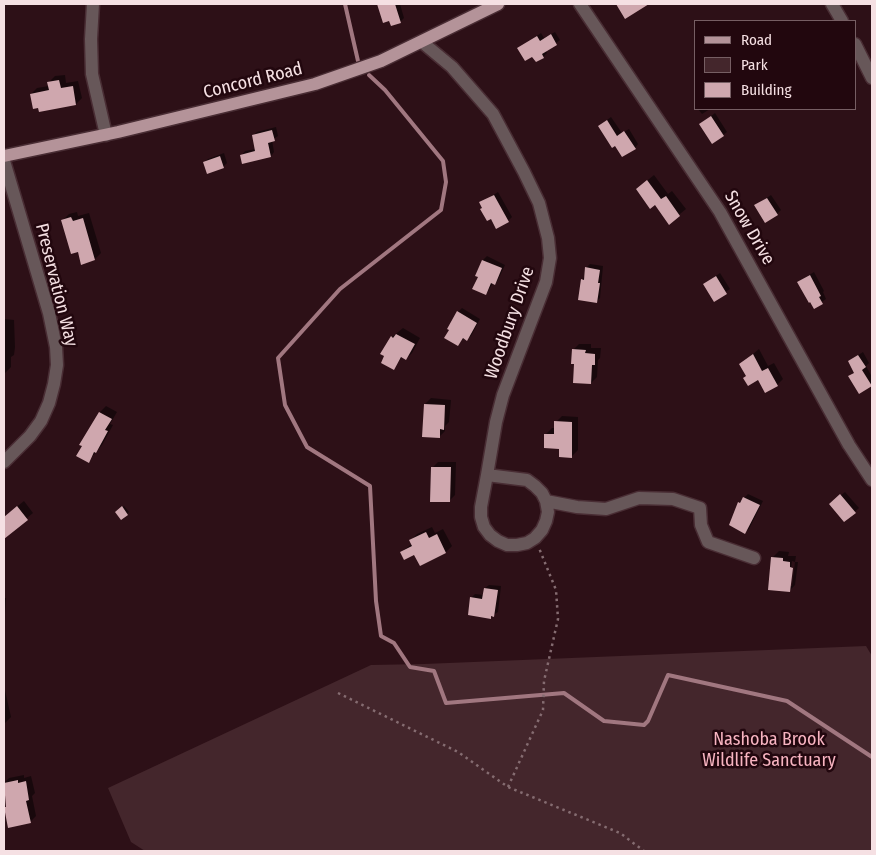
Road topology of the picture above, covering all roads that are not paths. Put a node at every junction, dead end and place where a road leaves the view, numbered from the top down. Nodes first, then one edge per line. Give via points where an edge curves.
1 (93, 4) edge
2 (498, 4) edge
3 (580, 4) edge
4 (832, 4) edge
5 (841, 20) edge
6 (422, 42) junction
7 (856, 46) edge
8 (872, 78) edge
9 (106, 135) junction
10 (4, 156) edge
11 (4, 162) edge
12 (4, 462) edge
13 (486, 475) junction
14 (872, 480) edge
15 (546, 501) junction
16 (754, 558) dead end

1 - 9 street via 92,74
2 - 6 main road, Concord Road
3 - 14 street, Snow Drive via 720,212 849,445
4 - 5 street
6 - 9 main road, Concord Road via 368,66 315,84
6 - 13 street, Woodbury Drive via 452,67 493,114 539,203 548,238 550,258 546,282 503,395
7 - 8 street
9 - 10 main road, Concord Road
11 - 12 street, Preservation Way via 49,313 57,364 49,403 41,421
13 - 15 street via 527,480
13 - 15 street, Woodbury Drive via 481,517 490,535 507,545 527,543 535,538 546,522
15 - 16 street via 606,509 639,498 673,499 700,508 701,525 708,542

